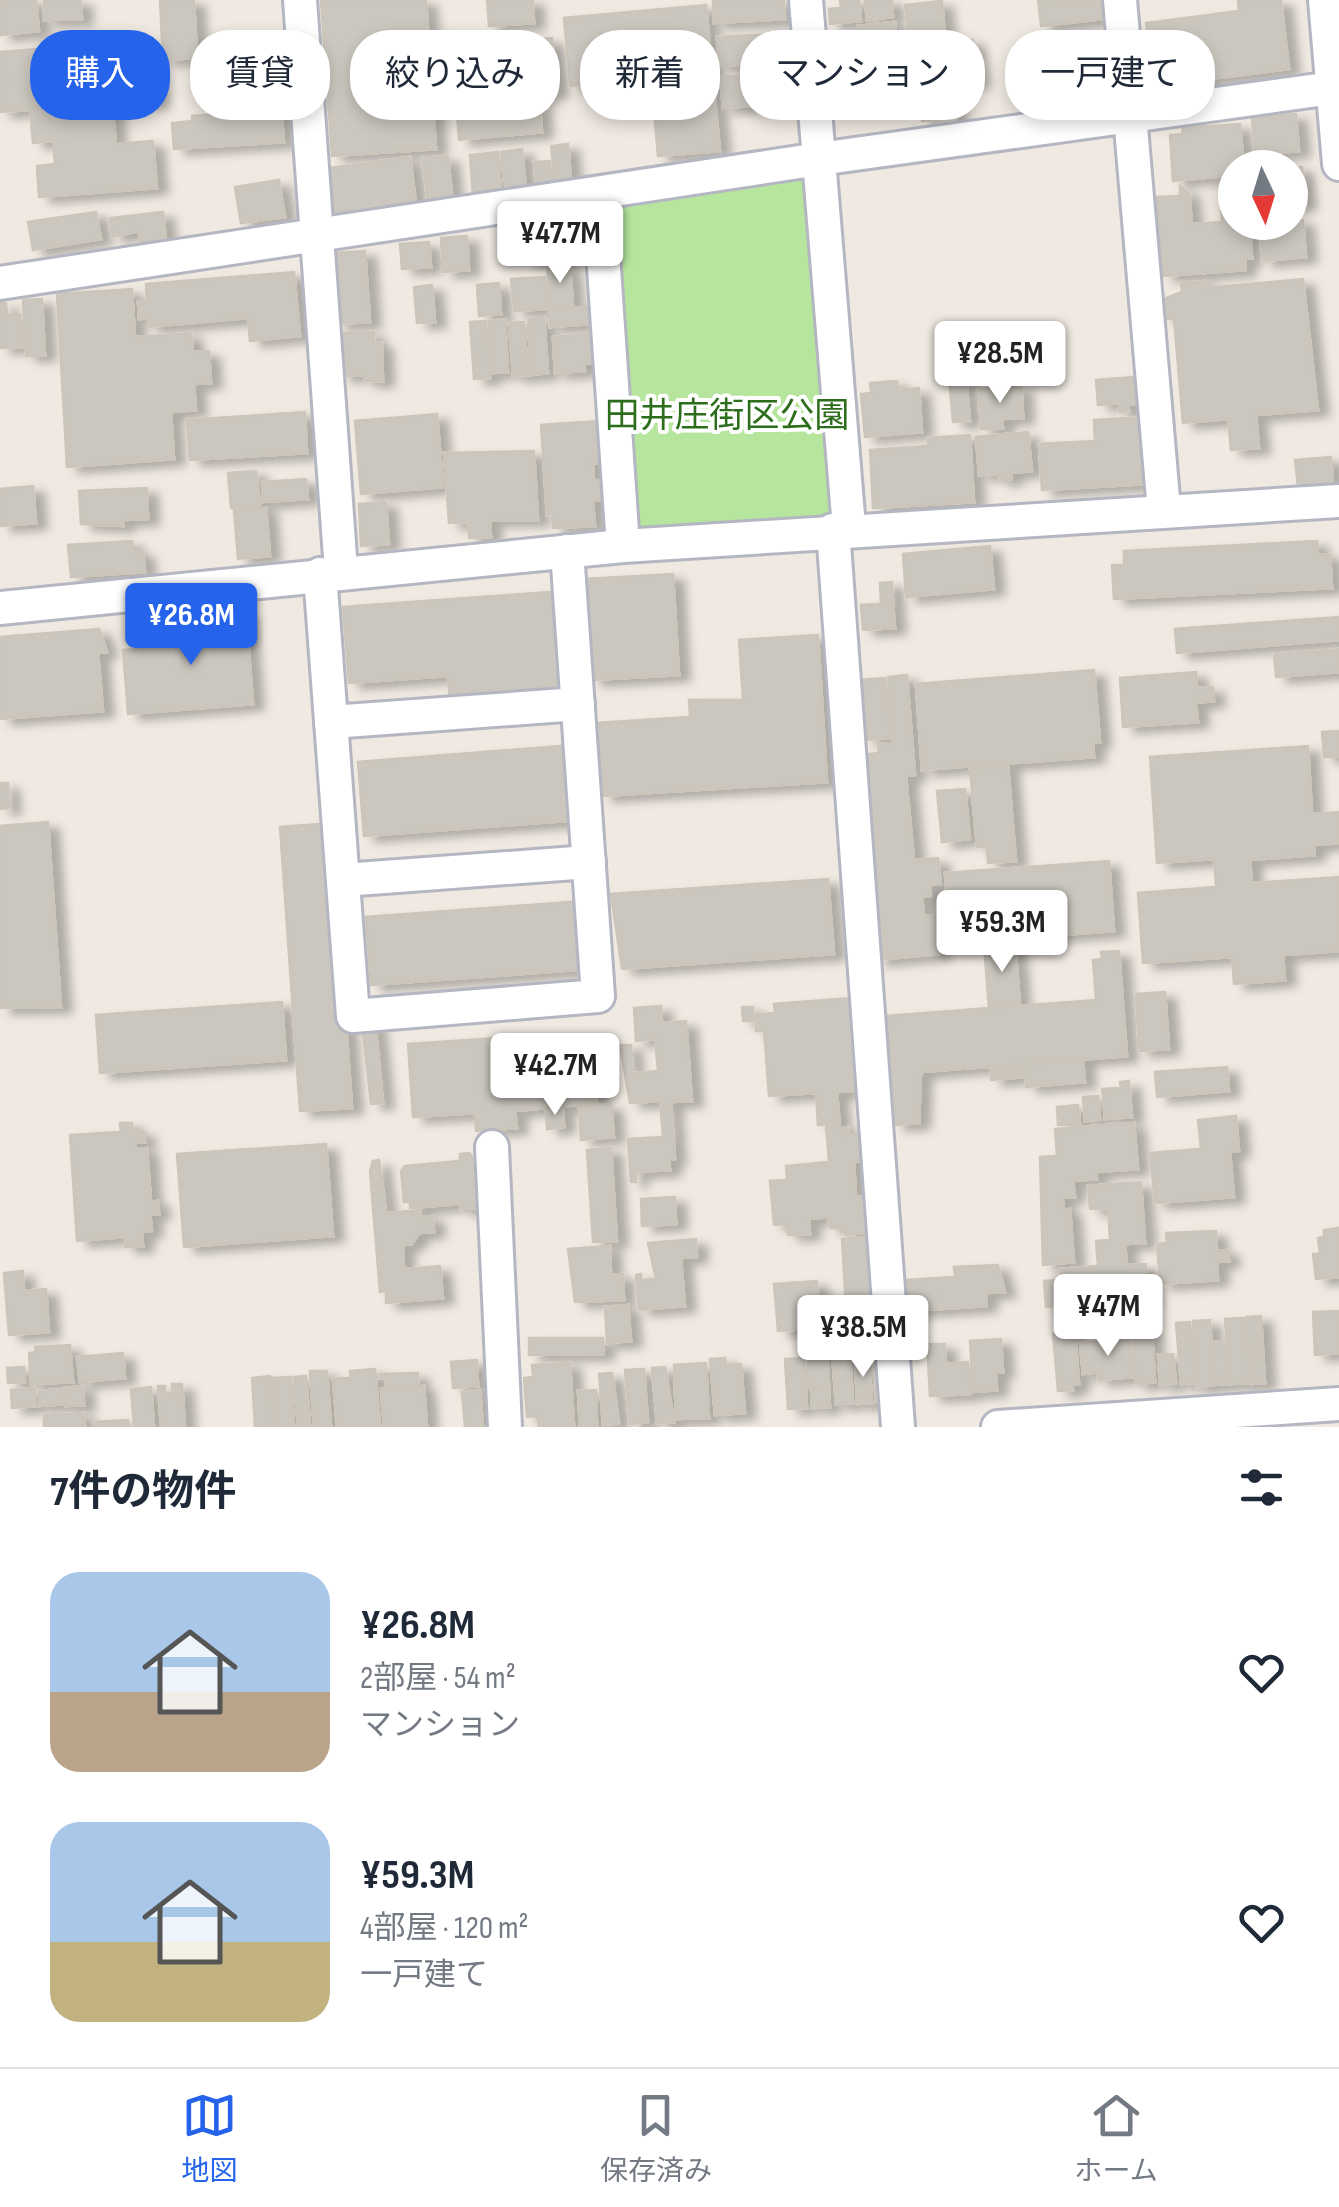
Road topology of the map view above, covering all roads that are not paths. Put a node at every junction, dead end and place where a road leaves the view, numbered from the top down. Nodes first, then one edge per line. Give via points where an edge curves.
1 (300, 0) edge
2 (806, 0) edge
3 (1120, 0) edge
4 (1324, 0) edge
5 (1123, 30) edge
6 (1335, 107) edge
7 (1215, 111) edge
8 (1089, 120) edge
9 (1132, 120) edge
10 (819, 159) junction
11 (1339, 164) edge
12 (599, 195) junction
13 (315, 238) junction
14 (0, 282) edge
15 (1339, 501) edge
16 (1164, 510) junction
17 (841, 529) junction
18 (623, 546) junction
19 (567, 551) junction
20 (330, 573) junction
21 (0, 608) edge
22 (578, 704) junction
23 (331, 722) junction
24 (589, 862) junction
25 (343, 880) junction
26 (492, 1147) dead end
27 (1339, 1404) edge
28 (505, 1427) edge
29 (898, 1427) edge
30 (998, 1427) edge

1 - 13 street
2 - 10 street
3 - 5 street
4 - 6 street
6 - 7 street
6 - 11 street
8 - 10 street
9 - 16 street
10 - 12 street
10 - 17 street
12 - 13 street
12 - 18 street
13 - 14 street
13 - 20 street
15 - 16 street
16 - 17 street
17 - 18 street
17 - 29 street
18 - 19 street
19 - 20 street
19 - 22 street
20 - 21 street
20 - 23 street
22 - 23 street
22 - 24 street
23 - 25 street
24 - 25 street
24 - 25 street via 598,996 353,1016
26 - 28 street
27 - 30 street

